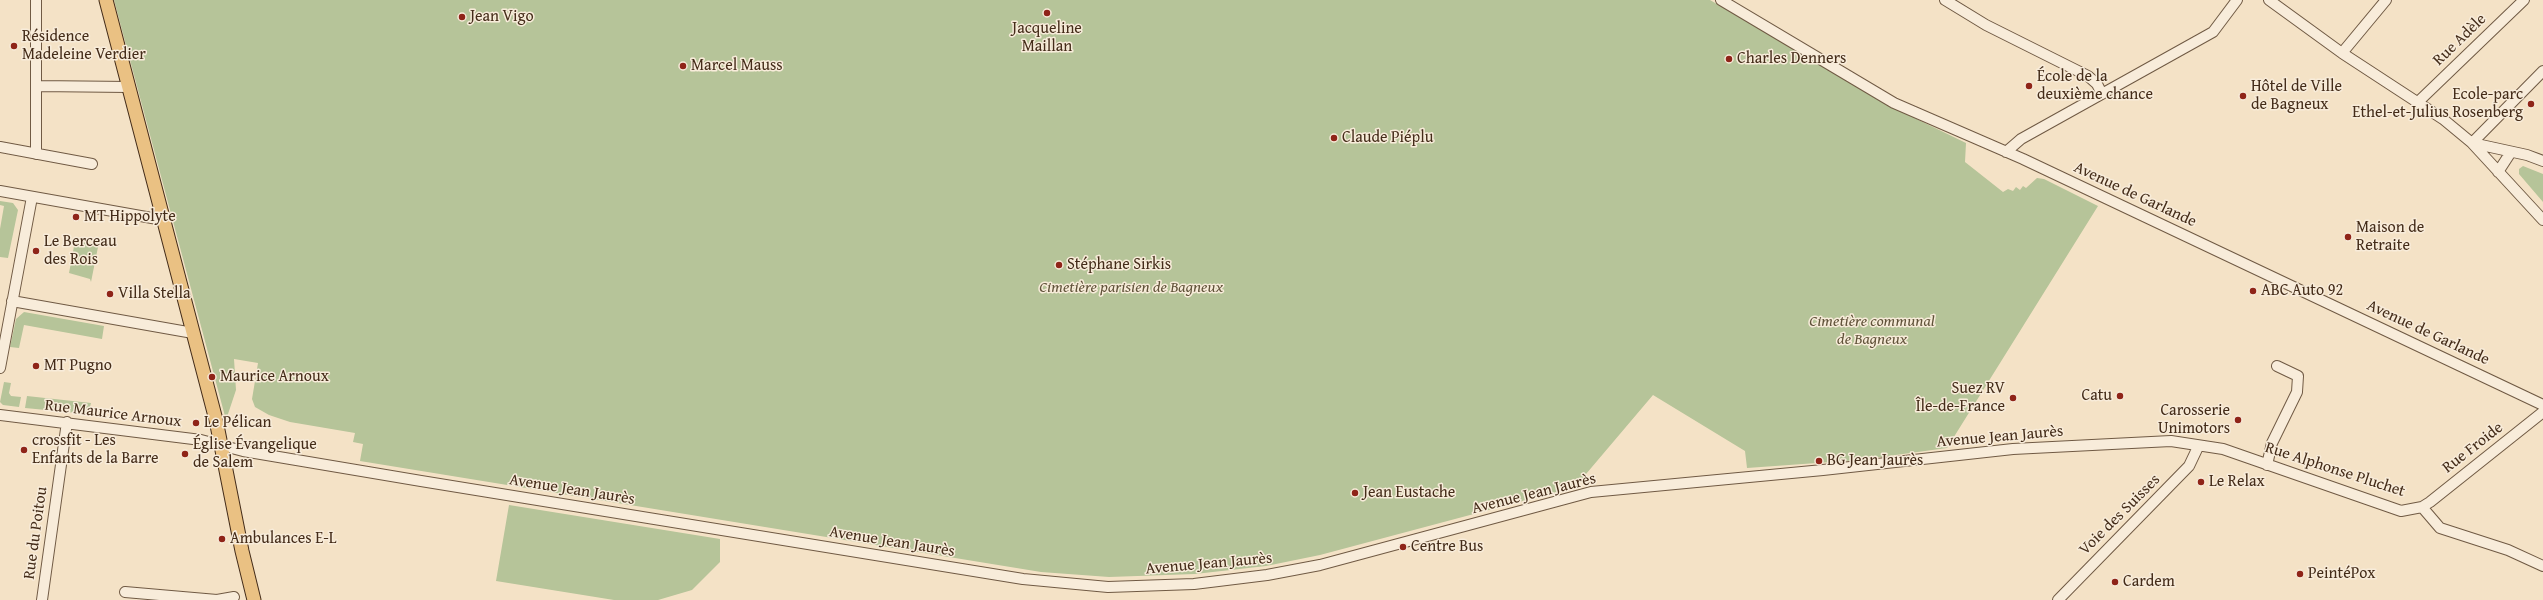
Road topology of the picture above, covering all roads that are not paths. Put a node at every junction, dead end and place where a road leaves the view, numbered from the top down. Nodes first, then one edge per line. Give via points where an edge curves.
1 (36, 0) edge
2 (106, 0) edge
3 (1721, 0) edge
4 (1945, 0) edge
5 (2237, 0) edge
6 (2269, 0) edge
7 (2386, 0) edge
8 (2524, 0) edge
9 (2342, 53) junction
10 (2543, 71) edge
11 (36, 86) junction
12 (129, 88) junction
13 (2102, 94) junction
14 (2418, 102) junction
15 (2472, 143) junction
16 (0, 147) edge
17 (2006, 152) junction
18 (2511, 152) junction
19 (36, 154) junction
20 (2543, 161) edge
21 (92, 164) dead end
22 (2498, 172) junction
23 (0, 191) edge
24 (32, 197) junction
25 (164, 220) junction
26 (2543, 220) edge
27 (12, 301) junction
28 (193, 333) junction
29 (2276, 366) dead end
30 (0, 368) edge
31 (2543, 404) edge
32 (2543, 412) edge
33 (0, 415) edge
34 (67, 422) junction
35 (222, 444) junction
36 (2198, 447) junction
37 (2267, 465) junction
38 (2422, 507) junction
39 (2543, 566) edge
40 (125, 592) dead end
41 (234, 597) dead end
42 (42, 600) edge
43 (254, 600) edge
44 (2058, 600) edge

1 - 11 street
2 - 12 main road
3 - 17 street, Avenue de Garlande via 1894,103
4 - 13 street via 1986,25 2088,76 2097,84
5 - 13 street via 2213,32
6 - 9 street
7 - 9 street
8 - 14 street, Rue Adèle
9 - 14 street
10 - 15 street
11 - 12 street
11 - 19 street
12 - 25 main road
13 - 17 street via 2021,139
14 - 15 street
15 - 18 street
15 - 22 street
16 - 19 street
17 - 31 street, Avenue de Garlande
18 - 20 street
18 - 22 street
19 - 21 street
22 - 26 street
23 - 24 street
24 - 25 street
24 - 27 street
25 - 28 main road
27 - 28 street
27 - 30 street
28 - 35 main road
29 - 37 street via 2298,376 2297,392 2272,443
32 - 38 street, Rue Froide
33 - 34 street, Rue Maurice Arnoux
34 - 35 street, Rue Maurice Arnoux
34 - 42 street, Rue du Poitou
35 - 36 street, Avenue Jean Jaurès via 243,451 1023,580 1108,587 1194,584 1320,565 1591,492 2013,449 2171,441
35 - 43 main road via 234,518
36 - 37 street, Rue Alphonse Pluchet via 2223,449
36 - 44 street, Voie des Suisses via 2189,466
37 - 38 street, Rue Alphonse Pluchet via 2401,511
38 - 39 street, Rue Alphonse Pluchet via 2440,528 2508,550
40 - 41 street via 217,600

